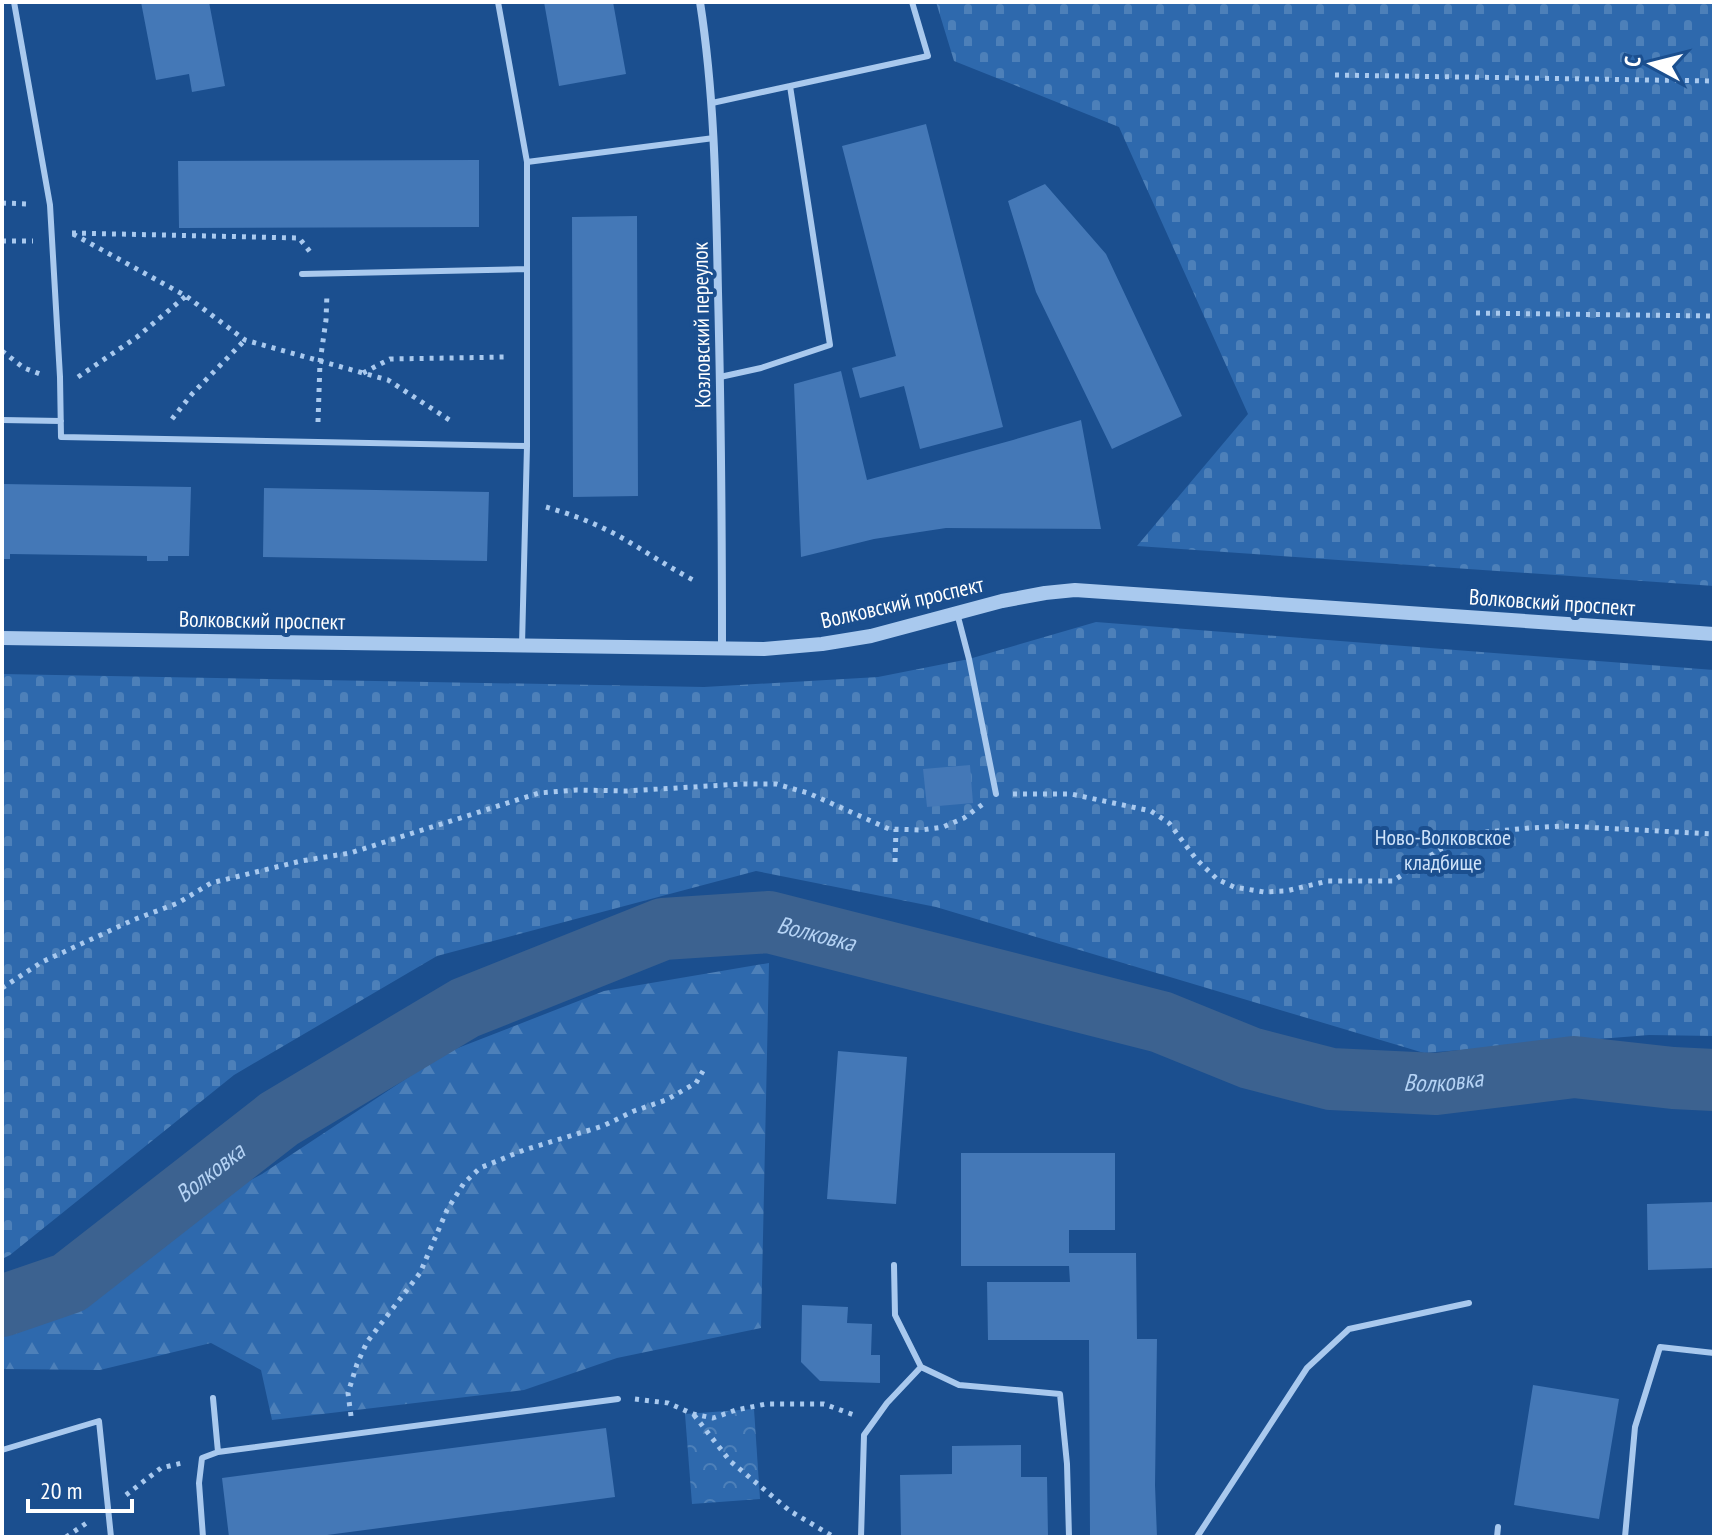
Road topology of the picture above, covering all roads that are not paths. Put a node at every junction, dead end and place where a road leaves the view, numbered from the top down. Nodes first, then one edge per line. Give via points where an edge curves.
1 (14, 2) edge
2 (498, 2) edge
3 (700, 2) edge
4 (912, 2) edge
5 (790, 86) junction
6 (712, 103) junction
7 (714, 138) junction
8 (527, 162) junction
9 (527, 269) junction
10 (302, 274) dead end
11 (720, 377) junction
12 (2, 420) edge
13 (61, 421) junction
14 (527, 446) junction
15 (957, 613) junction
16 (1714, 634) edge
17 (2, 638) edge
18 (522, 646) junction
19 (722, 649) junction
20 (996, 794) road end
21 (894, 1265) dead end
22 (1469, 1303) dead end
23 (1714, 1353) edge
24 (921, 1367) junction
25 (213, 1398) dead end
26 (618, 1399) road end
27 (2, 1450) edge
28 (218, 1452) junction
29 (1498, 1527) dead end
30 (111, 1537) edge
31 (203, 1537) edge
32 (861, 1537) edge
33 (1069, 1537) edge
34 (1197, 1537) edge
35 (1497, 1537) edge
36 (1625, 1537) edge

1 - 13 lane via 52,237
2 - 8 lane
3 - 6 street, Козловский переулок
4 - 5 lane via 928,56
5 - 6 lane
5 - 11 lane via 830,345
6 - 7 street, Козловский переулок
7 - 8 lane
7 - 11 street, Козловский переулок
8 - 9 lane
9 - 10 lane
9 - 14 lane
11 - 19 street, Козловский переулок
12 - 13 lane
13 - 14 lane via 61,437
14 - 18 lane
15 - 16 street, Волковский проспект via 1075,590
15 - 19 street, Волковский проспект via 822,644
15 - 20 lane
17 - 18 street, Волковский проспект
18 - 19 street, Волковский проспект
21 - 24 lane via 895,1315
22 - 34 lane via 1349,1329 1307,1368
23 - 36 lane via 1660,1347 1635,1427
24 - 32 lane via 864,1435
24 - 33 lane via 959,1385 1060,1394
25 - 28 lane
26 - 28 lane
27 - 30 lane via 99,1421
28 - 31 lane via 202,1458
29 - 35 lane

